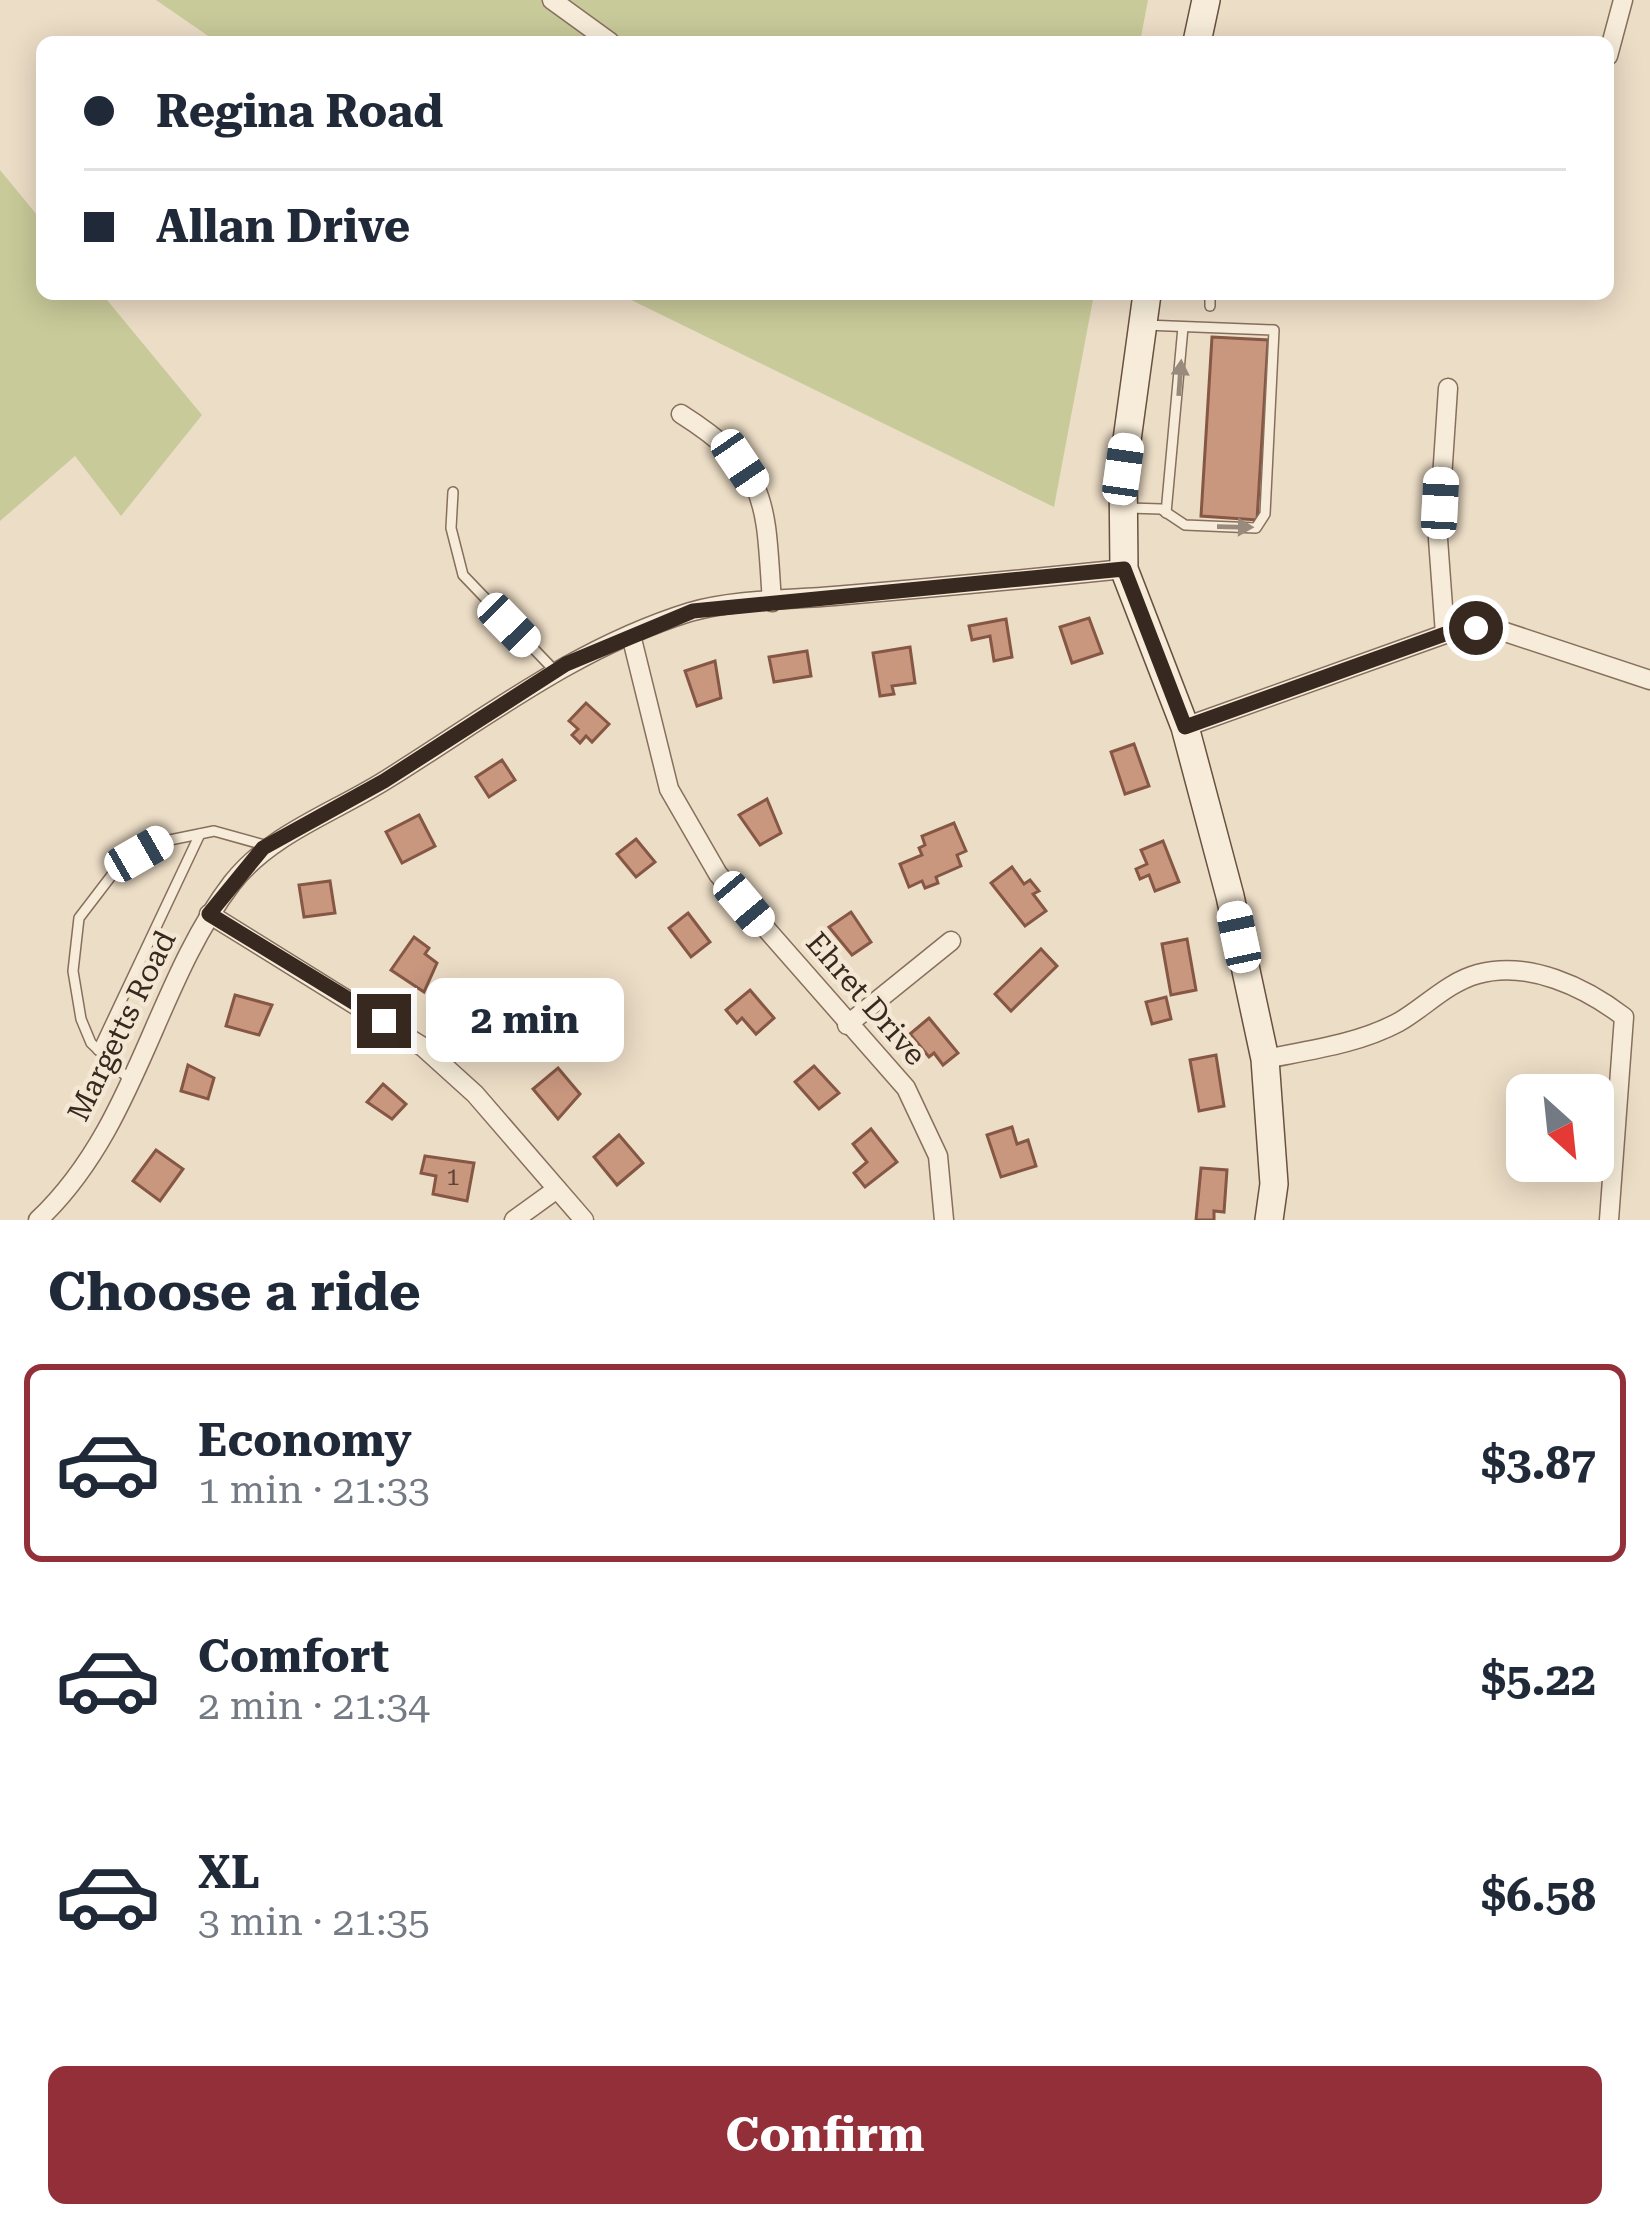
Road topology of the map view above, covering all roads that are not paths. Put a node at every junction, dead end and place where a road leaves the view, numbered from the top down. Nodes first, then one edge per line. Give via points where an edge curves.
1 (551, 0) edge
2 (1206, 0) edge
3 (1624, 0) edge
4 (602, 36) edge
5 (1198, 36) edge
6 (1614, 36) edge
7 (1146, 300) edge
8 (1143, 325) junction
9 (1183, 326) junction
10 (1448, 388) dead end
11 (681, 414) dead end
12 (453, 492) dead end
13 (1123, 507) junction
14 (1166, 512) junction
15 (1124, 569) junction
16 (772, 602) junction
17 (1445, 634) junction
18 (631, 635) junction
19 (555, 671) junction
20 (1650, 680) edge
21 (1185, 727) junction
22 (200, 834) junction
23 (268, 846) junction
24 (209, 914) junction
25 (951, 941) dead end
26 (847, 1025) junction
27 (98, 1050) junction
28 (1265, 1059) junction
29 (132, 1082) junction
30 (557, 1189) junction
31 (38, 1220) edge
32 (514, 1220) edge
33 (584, 1220) edge
34 (944, 1220) edge
35 (1270, 1220) edge
36 (1610, 1220) edge

1 - 4 street
2 - 5 main road
3 - 6 street
7 - 8 main road
8 - 9 lane
8 - 13 main road
14 -> 9 lane
14 -> 9 lane via 1185,525 1236,528 1256,528 1265,514 1274,330
10 - 17 street via 1438,539
11 - 16 street via 717,437 762,495
12 - 19 lane via 463,575
13 - 14 lane
13 - 15 main road
15 - 16 street, Margetts Road
15 - 21 main road
16 - 18 street, Margetts Road via 693,611
17 - 20 street via 1496,629
17 - 21 street
18 - 19 street, Margetts Road
18 - 26 street, Ehret Drive via 669,789 718,874
19 - 23 street, Margetts Road
21 - 28 main road
22 - 23 lane
22 - 27 lane
22 - 27 lane via 160,842 118,867 79,918 73,971 81,1019
23 - 24 street, Margetts Road
24 - 29 street, Margetts Road
24 - 30 street via 423,1047
25 - 26 street
26 - 34 street, Ehret Drive via 906,1088 922,1120 938,1156
27 - 29 lane
28 - 35 main road
28 - 36 street via 1358,1039 1478,974 1554,979 1624,1017
29 - 31 street, Margetts Road via 88,1159
30 - 32 street
30 - 33 street

